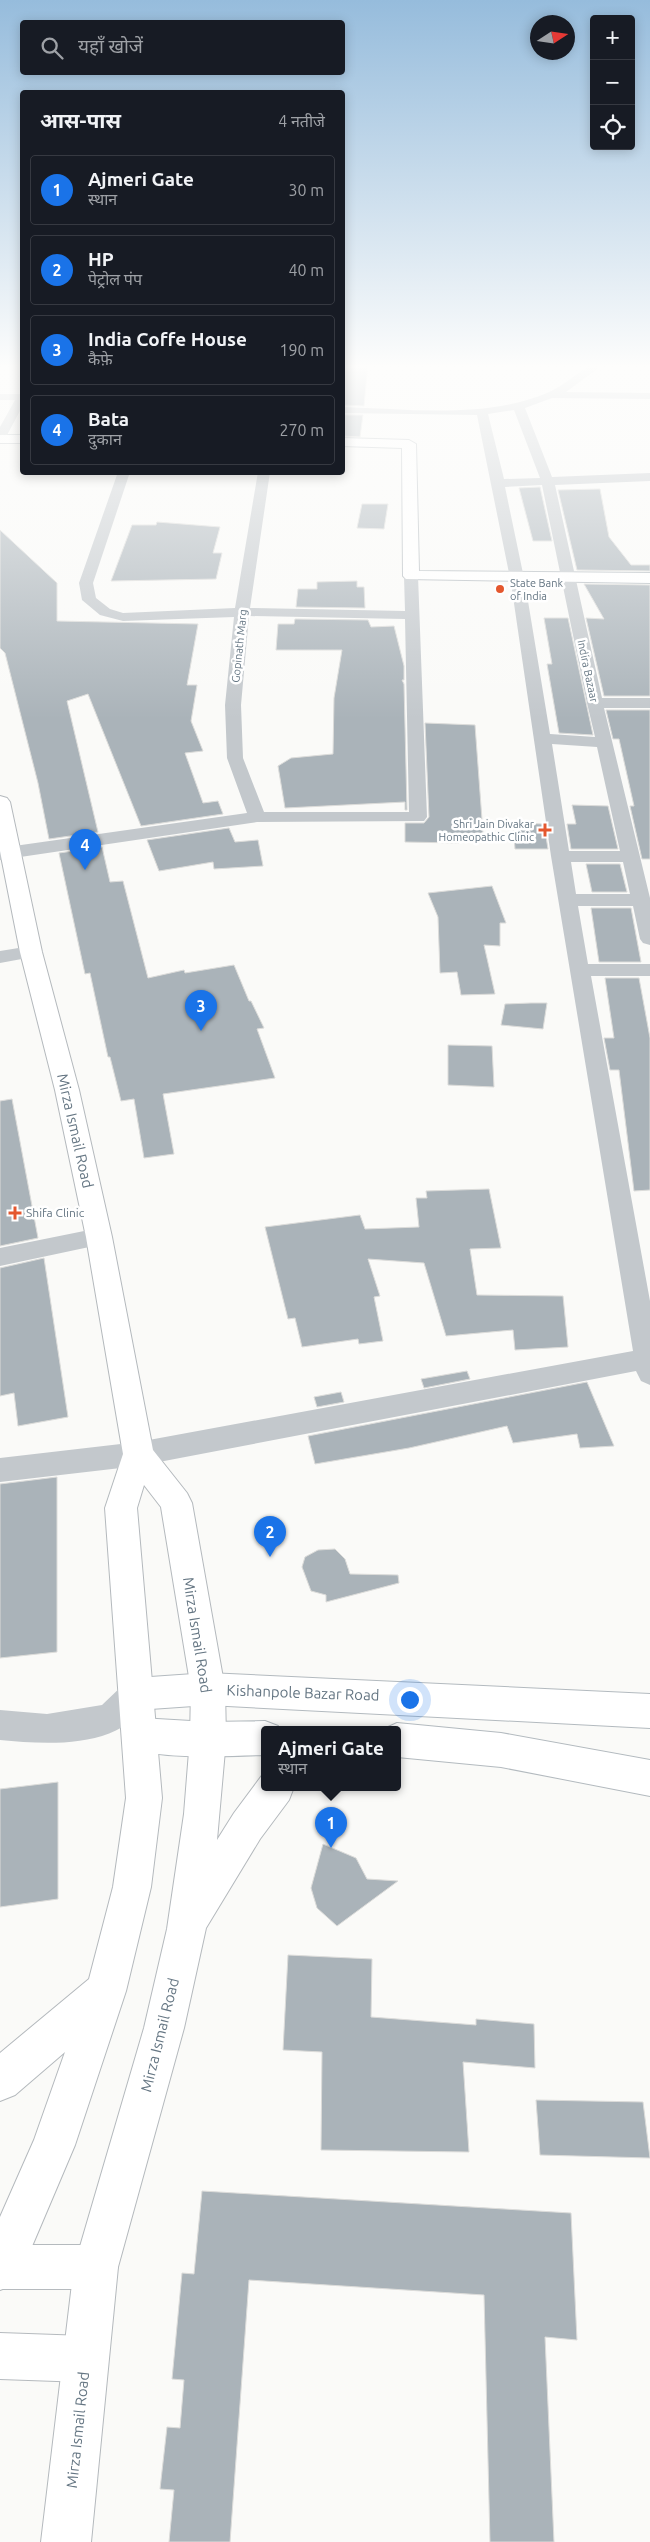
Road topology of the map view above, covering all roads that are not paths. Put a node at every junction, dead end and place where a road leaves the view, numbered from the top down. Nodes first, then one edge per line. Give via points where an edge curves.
1 (548, 482) edge
2 (120, 483) edge
3 (262, 483) edge
4 (410, 483) edge
5 (500, 483) joint
6 (518, 483) edge
7 (411, 576) junction
8 (518, 577) junction
9 (568, 578) junction
10 (650, 578) edge
11 (242, 612) junction
12 (412, 615) junction
13 (595, 703) junction
14 (650, 703) edge
15 (542, 739) junction
16 (604, 742) junction
17 (0, 802) edge
18 (257, 818) junction
19 (6, 853) edge
20 (560, 856) junction
21 (631, 857) junction
22 (643, 888) edge
23 (568, 900) junction
24 (650, 939) edge
25 (31, 952) junction
26 (0, 957) edge
27 (580, 970) junction
28 (650, 970) edge
29 (98, 1237) junction
30 (0, 1257) edge
31 (649, 1363) edge
32 (138, 1454) junction
33 (0, 1470) edge
34 (208, 1689) junction
35 (136, 1694) junction
36 (650, 1711) edge
37 (0, 1725) edge
38 (125, 1727) junction
39 (261, 1738) edge
40 (208, 1739) junction
41 (401, 1740) edge
42 (650, 1778) edge
43 (273, 1791) edge
44 (186, 1929) junction
45 (106, 1991) junction
46 (0, 2080) edge
47 (0, 2267) edge
48 (96, 2267) junction
49 (0, 2356) edge
50 (85, 2359) junction
51 (66, 2542) edge

1 - 9 street, Indira Bazaar
2 - 11 street via 86,584 89,600 105,612 123,617
3 - 11 street, Gopinath Marg
4 - 7 main road
5 - 6 street
5 - 8 street
7 - 8 main road
7 - 12 street
8 - 9 main road
8 - 15 street
9 - 10 main road
9 - 13 street, Indira Bazaar
11 - 12 street
11 - 18 street, Gopinath Marg via 233,705 235,758
12 - 18 street via 418,818
13 - 14 street
13 - 16 street, Indira Bazaar
15 - 16 street
15 - 20 street
16 - 21 street, Indira Bazaar
17 - 19 main road, Mirza Ismail Road
18 - 19 street
19 - 25 main road, Mirza Ismail Road
20 - 21 street
20 - 23 street
21 - 22 street, Indira Bazaar
22 - 23 street
22 - 24 street, Indira Bazaar
23 - 27 street
25 - 26 street
25 - 29 main road, Mirza Ismail Road
27 - 28 street
27 - 31 street
29 - 30 street
29 - 32 main road, Mirza Ismail Road
31 - 32 street
32 - 33 street
32 - 34 main road, Mirza Ismail Road via 176,1503
32 - 35 main road via 121,1508
34 - 35 main road, Kishanpole Bazar Road
34 - 36 main road, Kishanpole Bazar Road
34 - 40 main road, Mirza Ismail Road
35 - 38 main road
37 - 38 street via 47,1729
38 - 40 main road
38 - 45 main road via 144,1798 132,1887
39 - 40 main road
40 - 44 main road, Mirza Ismail Road via 202,1814
41 - 42 main road via 501,1750
43 - 44 main road via 246,1826
44 - 48 main road, Mirza Ismail Road via 164,2028
45 - 46 main road
45 - 47 main road via 54,2145
47 - 48 main road
48 - 50 main road, Mirza Ismail Road
49 - 50 main road
50 - 51 main road, Mirza Ismail Road

